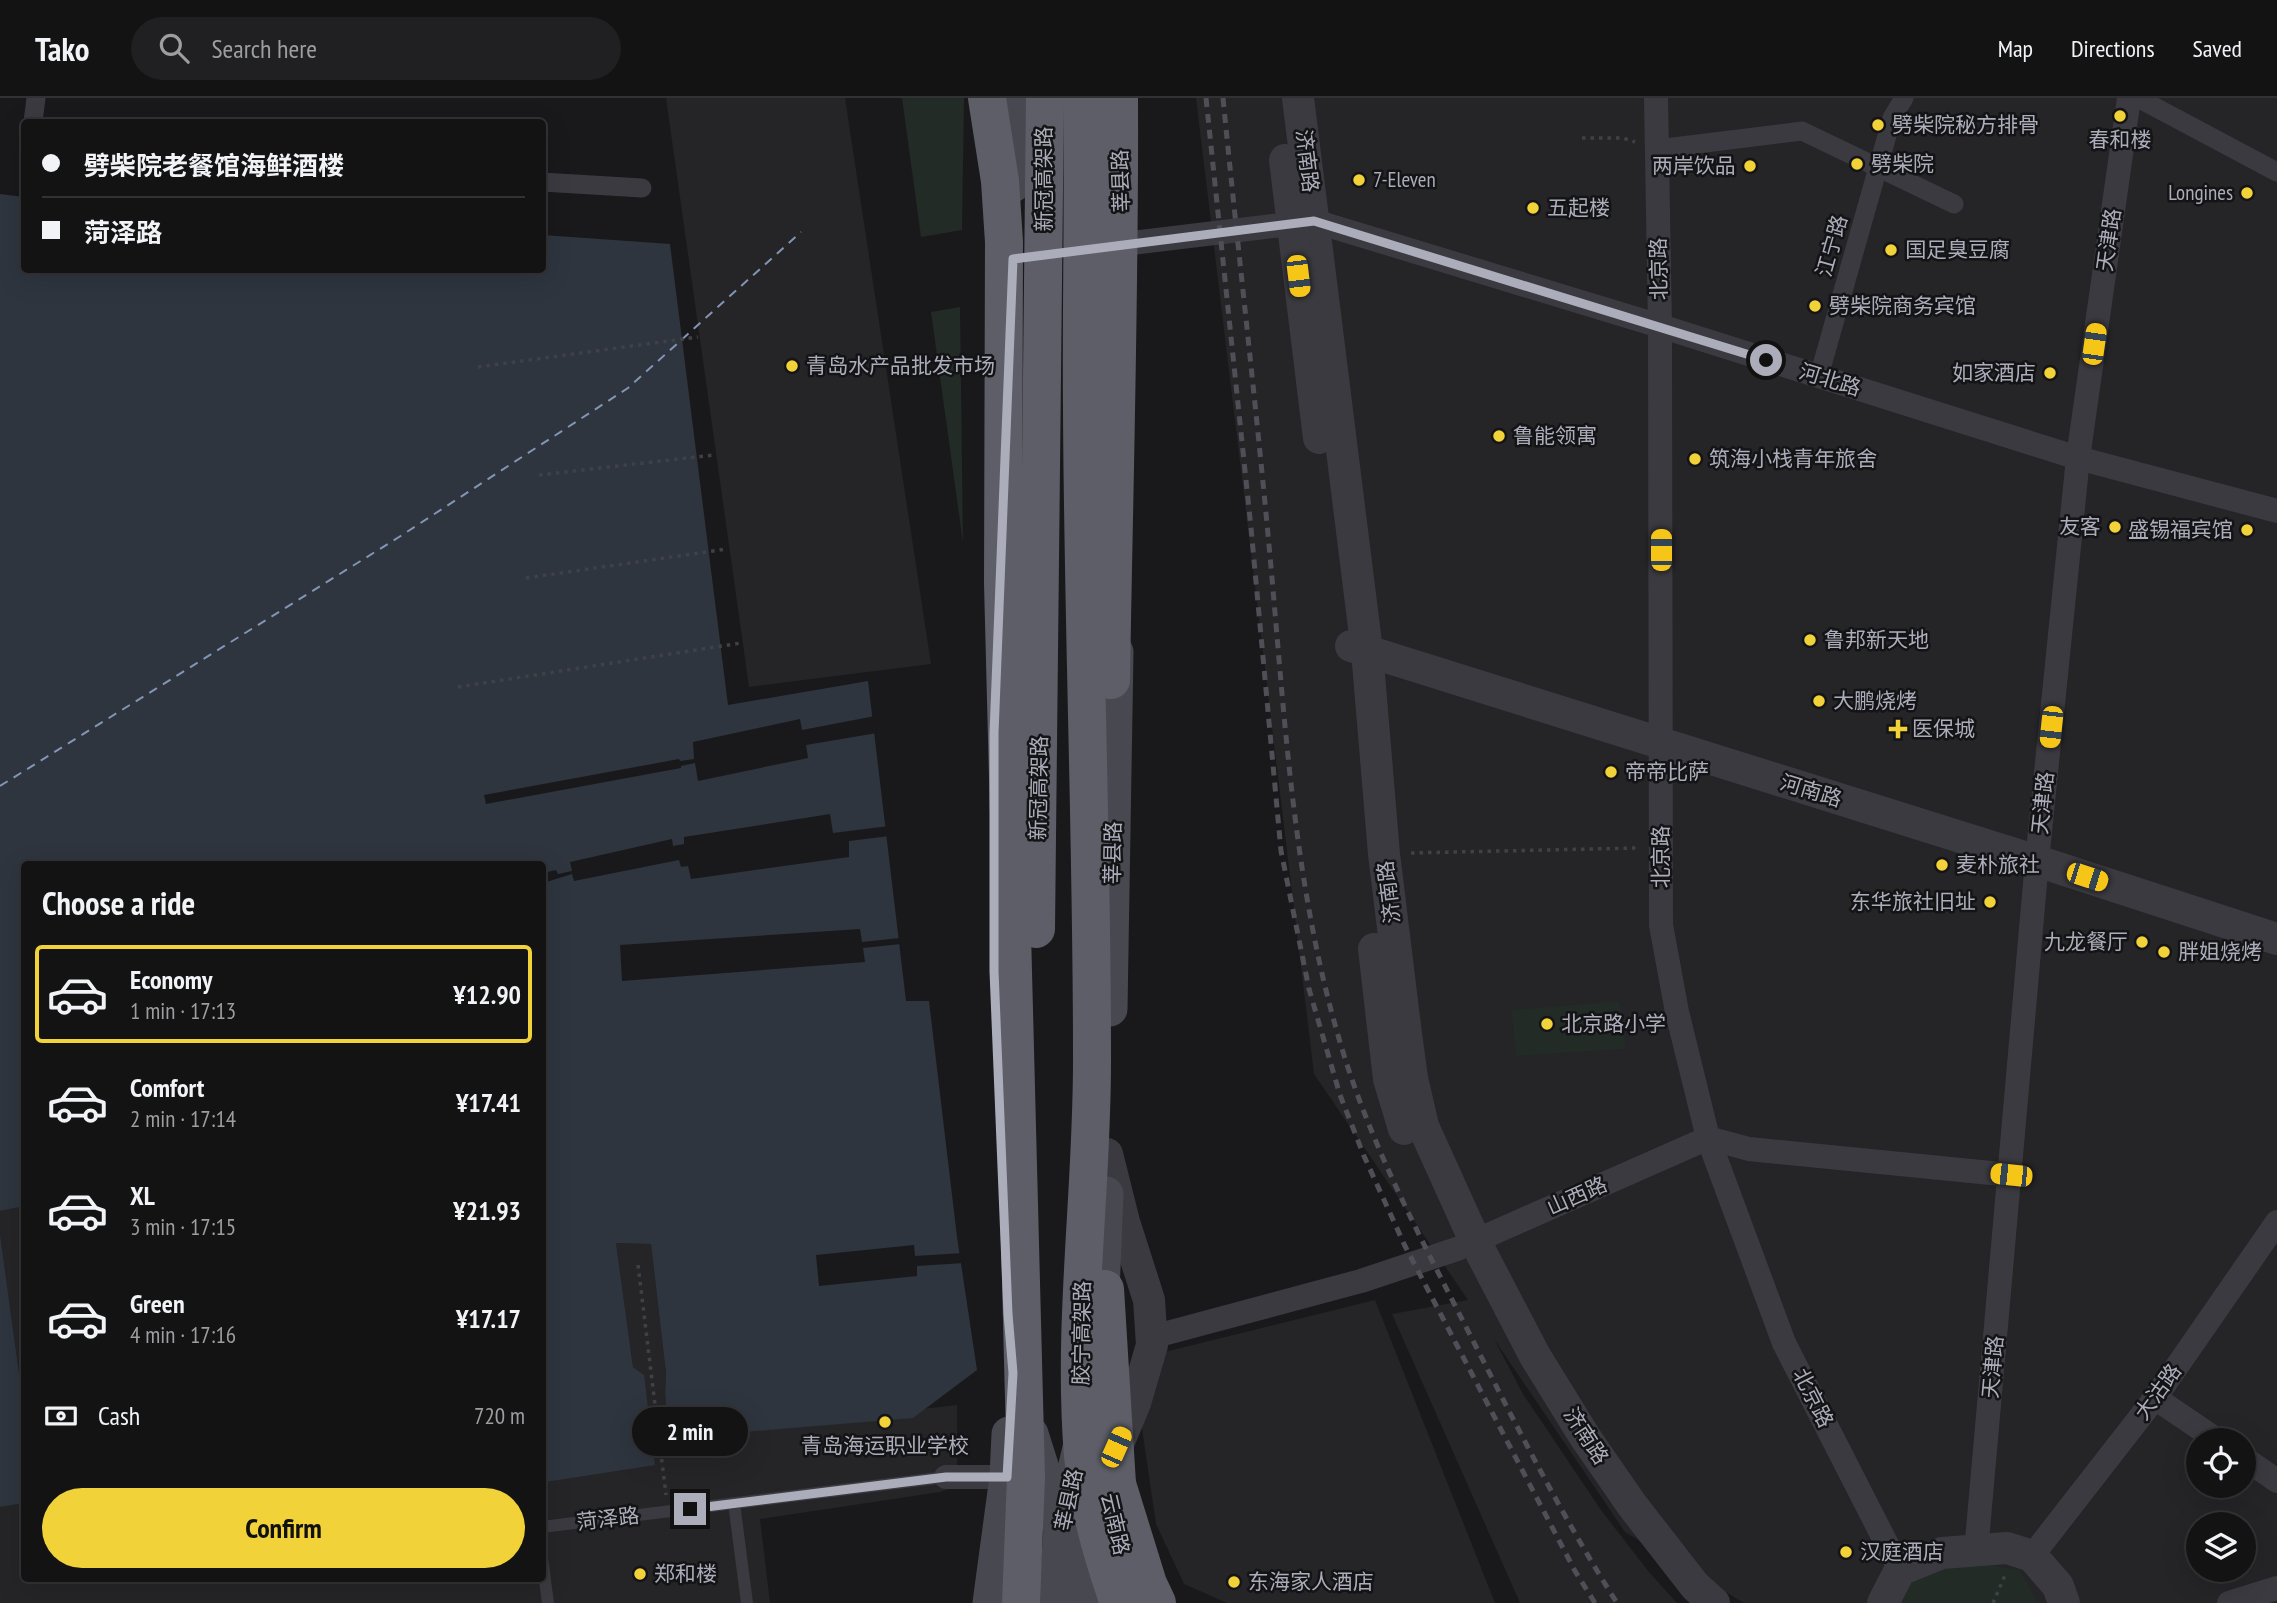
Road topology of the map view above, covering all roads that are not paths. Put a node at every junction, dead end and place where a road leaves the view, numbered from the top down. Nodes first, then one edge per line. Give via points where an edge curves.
1 (36, 98) edge
2 (987, 98) edge
3 (1013, 98) edge
4 (1045, 98) edge
5 (1082, 98) edge
6 (1119, 98) edge
7 (1279, 98) edge
8 (1298, 98) edge
9 (1656, 98) edge
10 (1904, 98) edge
11 (2129, 98) edge
12 (2138, 98) edge
13 (33, 119) edge
14 (1657, 149) junction
15 (1878, 168) junction
16 (2277, 172) edge
17 (546, 182) edge
18 (642, 188) dead end
19 (1954, 204) dead end
20 (1303, 223) junction
21 (1123, 244) junction
22 (1013, 259) junction
23 (1660, 327) junction
24 (1819, 376) junction
25 (2078, 458) junction
26 (2277, 511) edge
27 (1356, 648) junction
28 (1661, 745) junction
29 (2037, 861) junction
30 (2277, 939) edge
31 (1092, 1058) junction
32 (1708, 1138) junction
33 (1107, 1154) junction
34 (2011, 1175) junction
35 (2277, 1222) edge
36 (1466, 1245) junction
37 (1152, 1337) junction
38 (1013, 1373) junction
39 (2155, 1398) junction
40 (1091, 1403) junction
41 (2199, 1428) edge
42 (2256, 1466) edge
43 (946, 1477) joint
44 (1016, 1477) junction
45 (2277, 1481) edge
46 (1107, 1495) junction
47 (734, 1503) junction
48 (546, 1526) edge
49 (1061, 1529) junction
50 (1976, 1552) junction
51 (2032, 1556) junction
52 (1900, 1570) junction
53 (545, 1582) edge
54 (2277, 1588) edge
55 (548, 1603) edge
56 (747, 1603) edge
57 (990, 1603) edge
58 (1021, 1603) edge
59 (1056, 1603) edge
60 (1091, 1603) edge
61 (1119, 1603) edge
62 (1139, 1603) edge
63 (1157, 1603) edge
64 (1686, 1603) edge
65 (1714, 1603) edge
66 (1883, 1603) edge
67 (2064, 1603) edge
68 (2229, 1603) edge

1 - 13 street
2 - 44 highway, bridge via 1004,242 1003,597
3 - 22 main road
4 - 44 highway, 新冠高架路, bridge via 1040,751
5 - 31 highway, 新冠高架路, bridge
6 - 21 main road, 莘县路
6 - 31 highway, bridge via 1109,820
7 - 20 street, 济南路
8 - 20 street, 济南路
9 - 14 street, 北京路
10 - 15 street, 江宁路 via 1892,118
11 - 25 street, 天津路
12 - 16 street
14 - 15 street via 1802,131
14 - 23 street, 北京路
15 - 19 street
15 - 24 street, 江宁路
17 - 18 street
20 - 21 street, 河北路
20 - 23 street, 河北路
20 - 27 street, 济南路
21 - 22 street, 河北路
21 - 33 main road, 莘县路
22 - 38 main road via 994,733 994,971
23 - 24 street, 河北路
23 - 28 street, 北京路
24 - 25 street, 河北路
25 - 26 street, 河北路
25 - 29 street, 天津路
27 - 28 street, 河南路
27 - 36 street, 济南路 via 1412,1078 1423,1126
27 - 36 street, 济南路 via 1361,837 1389,1079 1402,1126
28 - 29 street, 河南路
28 - 32 street, 北京路 via 1661,925
29 - 30 street, 河南路
29 - 34 street, 天津路
31 - 61 highway, 胶宁高架路, bridge via 1080,1352 1082,1431 1094,1522
31 - 63 highway, bridge via 1117,1484
32 - 34 street via 1749,1149
32 - 36 street, 山西路
32 - 52 street, 北京路 via 1784,1343
33 - 37 street via 1149,1300
33 - 40 main road, 莘县路 via 1100,1351
34 - 50 street, 天津路
35 - 39 street, 大沽路
36 - 37 street, 山西路 via 1361,1281
36 - 64 street, 济南路 via 1528,1385 1615,1518
36 - 65 street, 济南路 via 1632,1505 1695,1586
37 - 46 street via 1135,1403 1116,1447
38 - 44 main road
38 - 49 main road
39 - 41 street
39 - 51 street, 大沽路
40 - 46 main road, 云南路
40 - 49 main road, 莘县路
42 - 45 street
43 - 44 street, 菏泽路
43 - 47 lane, 菏泽路
44 - 57 main road
44 - 58 highway
46 - 62 main road, 云南路
47 - 48 lane, 菏泽路
47 - 56 lane
49 - 59 main road, 莘县路
49 - 60 main road
50 - 51 street via 2007,1548
50 - 52 street via 1942,1553
51 - 67 street via 2059,1586
52 - 66 street
53 - 55 lane
54 - 68 street

